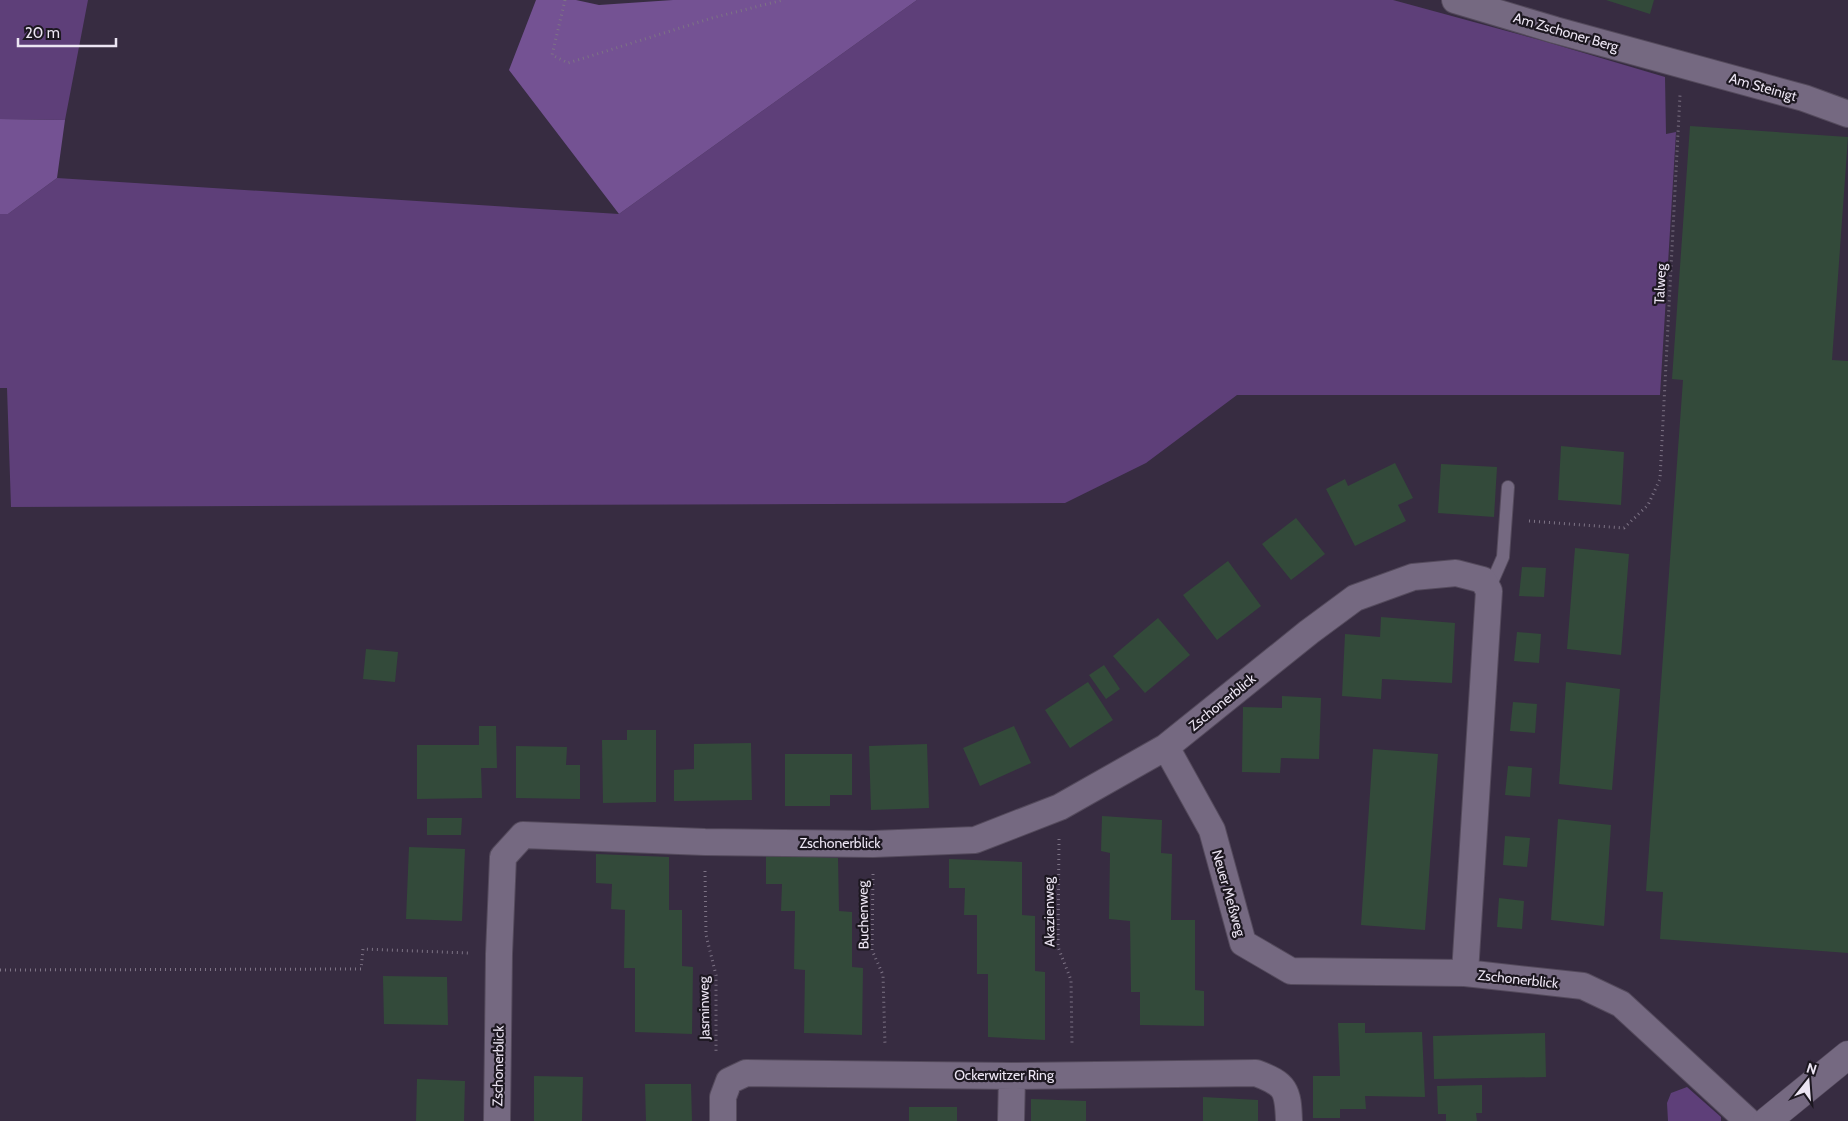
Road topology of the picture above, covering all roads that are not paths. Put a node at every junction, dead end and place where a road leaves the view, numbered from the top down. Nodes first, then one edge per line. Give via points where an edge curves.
1 (1455, 0) edge
2 (1678, 62) joint
3 (1848, 114) edge
4 (1508, 487) dead end
5 (1489, 591) junction
6 (1166, 747) junction
7 (1464, 973) junction
8 (1848, 1055) edge
9 (1012, 1076) junction
10 (497, 1121) edge
11 (723, 1121) edge
12 (1011, 1121) edge
13 (1288, 1121) edge
14 (1748, 1121) edge
15 (1767, 1121) edge

1 - 2 street, Am Zschoner Berg
2 - 3 street, Am Steinigt
4 - 5 lane via 1503,557
5 - 6 street, Zschonerblick via 1483,580 1456,573 1413,577 1355,598
5 - 7 street, Zschonerblick
6 - 7 street, Neuer Meßweg via 1212,830 1243,943 1291,971
6 - 10 street, Zschonerblick via 1060,807 974,840 873,844 524,835 503,858
7 - 14 street, Zschonerblick via 1583,986 1621,1004
8 - 15 street
9 - 11 street, Ockerwitzer Ring via 746,1073 729,1081 723,1097
9 - 12 street
9 - 13 street, Ockerwitzer Ring via 1256,1073 1278,1081 1288,1098

